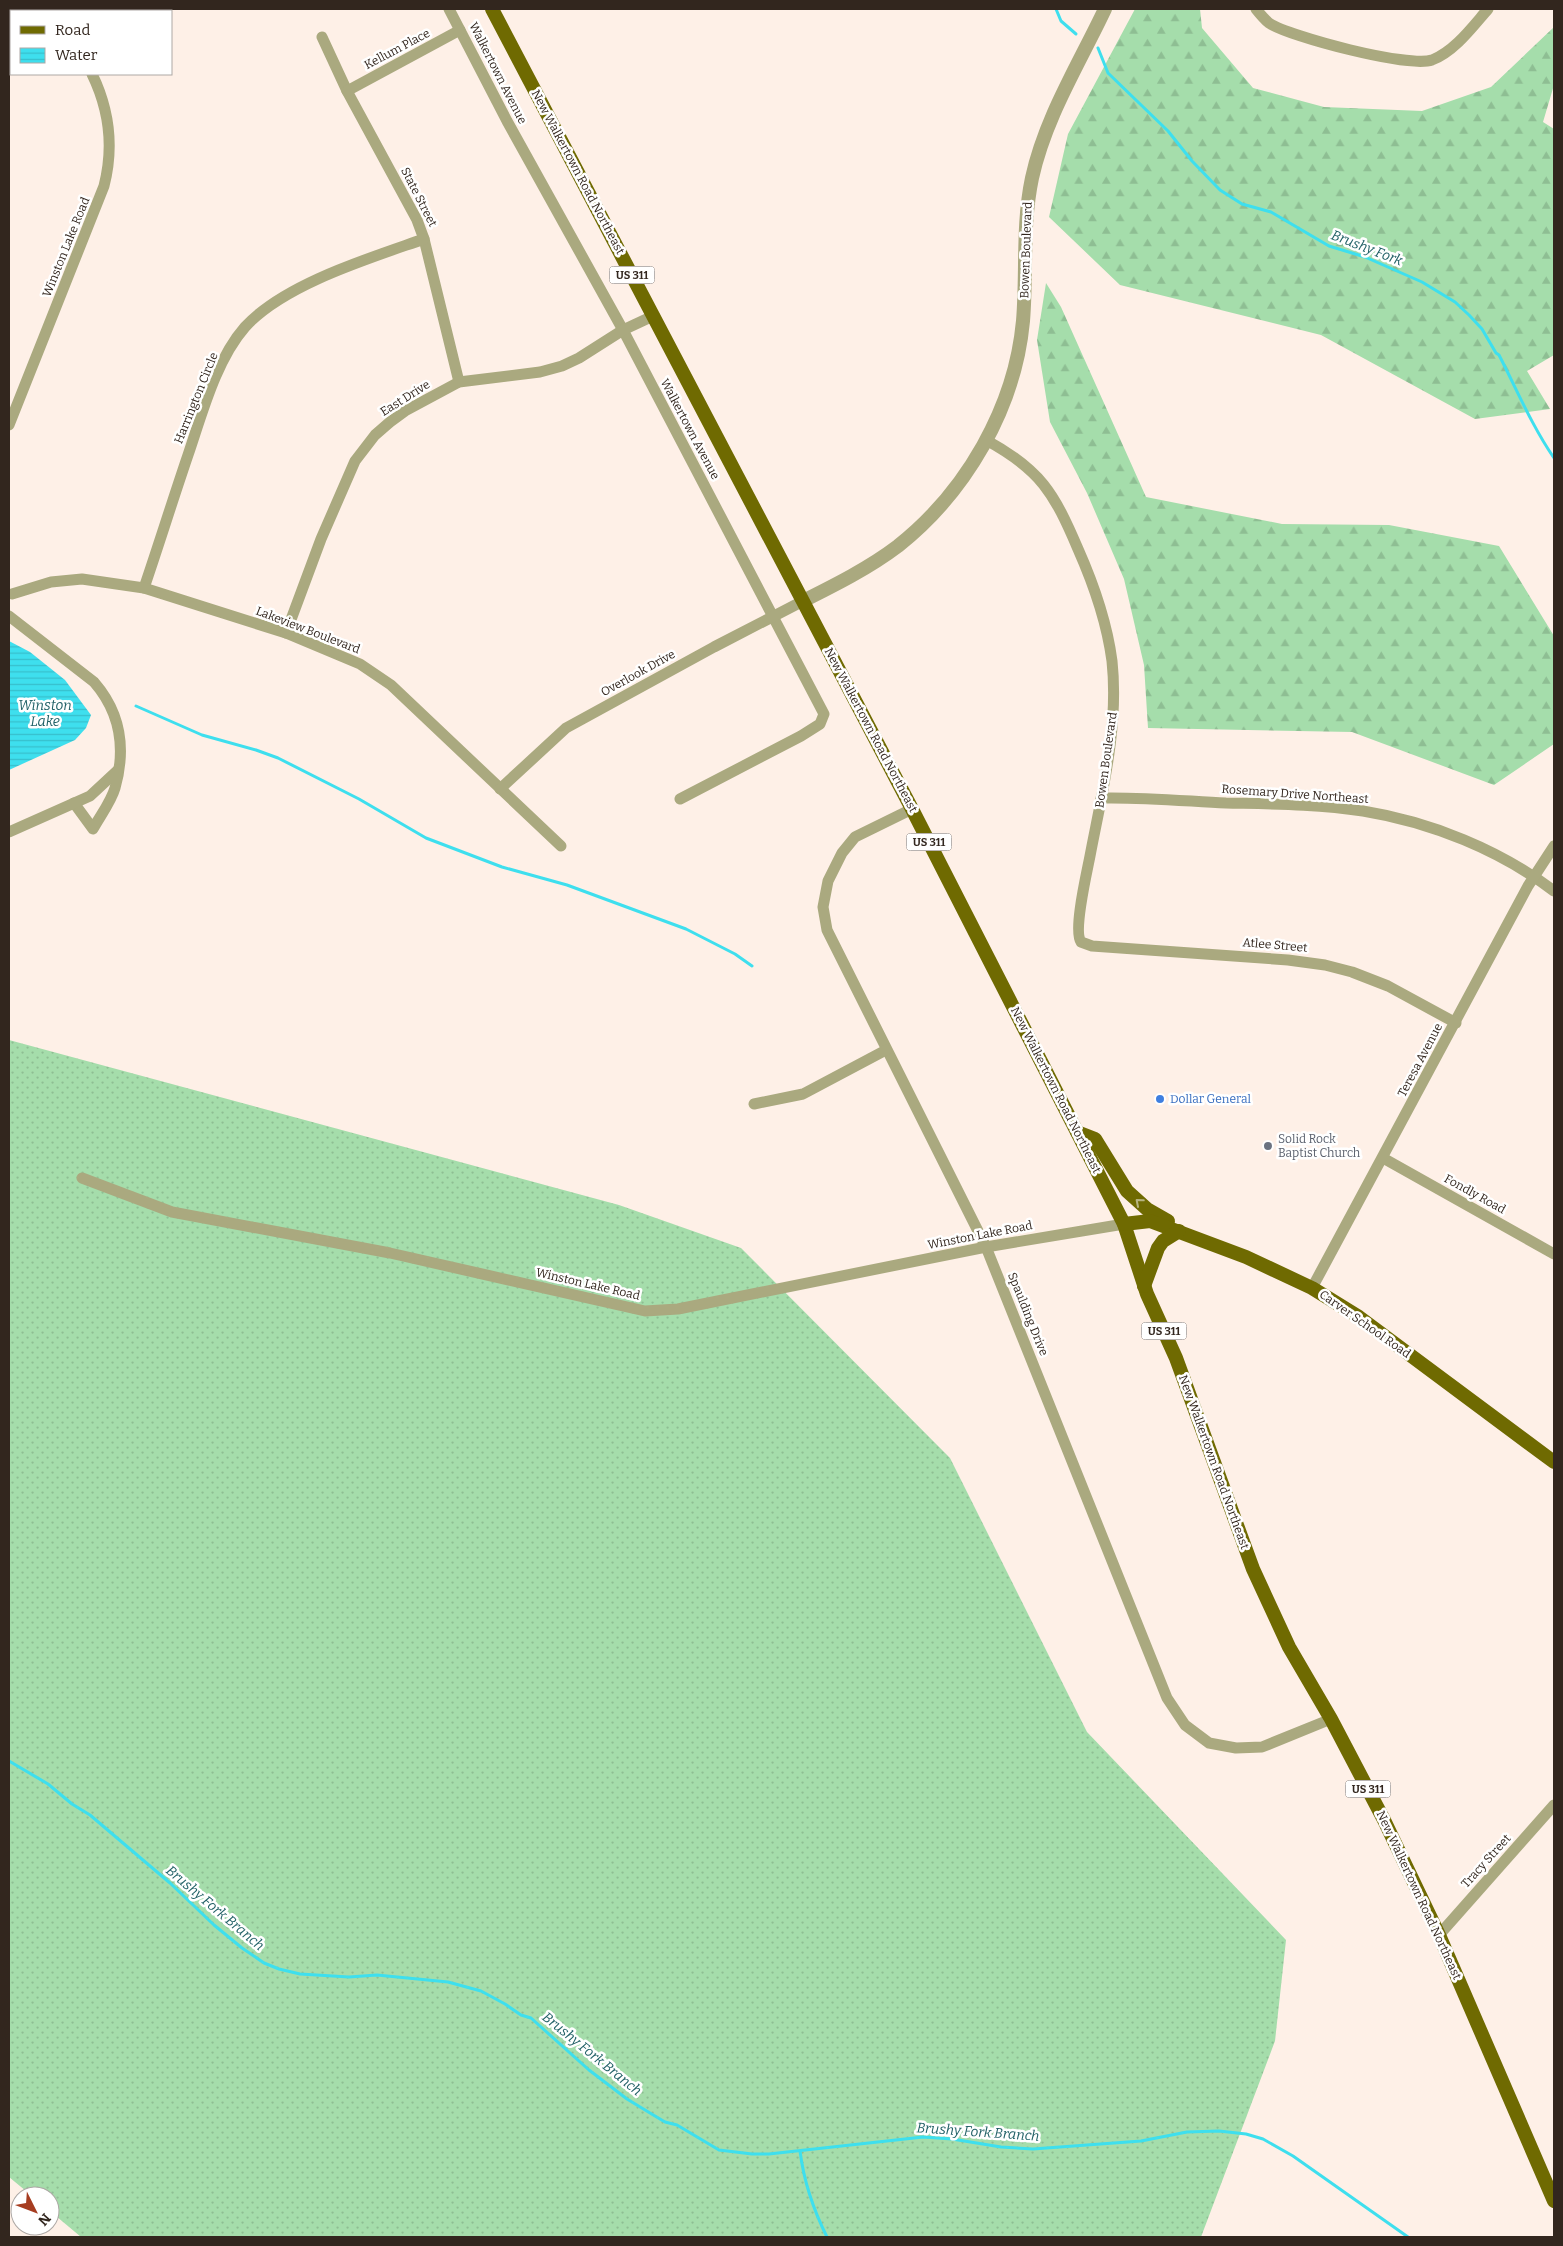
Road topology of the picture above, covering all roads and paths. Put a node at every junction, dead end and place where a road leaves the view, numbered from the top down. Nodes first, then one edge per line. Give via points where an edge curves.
1 (449, 9) edge
2 (492, 9) edge
3 (1105, 9) edge
4 (1256, 9) edge
5 (1488, 9) edge
6 (460, 30) junction
7 (322, 37) dead end
8 (92, 75) edge
9 (347, 91) junction
10 (424, 239) junction
11 (653, 316) junction
12 (623, 330) junction
13 (459, 382) junction
14 (9, 424) edge
15 (986, 440) junction
16 (144, 588) junction
17 (12, 594) dead end
18 (803, 601) junction
19 (9, 616) edge
20 (773, 618) junction
21 (286, 633) junction
22 (118, 770) junction
23 (500, 789) junction
24 (1101, 798) junction
25 (680, 799) dead end
26 (74, 803) junction
27 (912, 809) junction
28 (9, 832) edge
29 (561, 846) dead end
30 (1554, 846) edge
31 (1534, 876) junction
32 (1554, 891) edge
33 (1081, 942) joint
34 (1456, 1023) junction
35 (886, 1050) junction
36 (754, 1104) dead end
37 (1077, 1132) junction
38 (1383, 1158) junction
39 (82, 1178) dead end
40 (1124, 1224) junction
41 (1179, 1231) junction
42 (986, 1247) junction
43 (1554, 1254) edge
44 (1144, 1286) junction
45 (1312, 1288) junction
46 (1554, 1462) edge
47 (1331, 1719) junction
48 (1554, 1805) edge
49 (1439, 1935) junction
50 (1554, 2201) edge

1 - 6 street, Walkertown Avenue
2 - 11 main road, New Walkertown Road Northeast / US 311
3 - 15 street, Bowen Boulevard via 1047,130 1035,164 1025,220 1020,342 1006,394
4 - 5 street via 1277,27 1374,55 1420,62 1439,57
6 - 9 street, Kellum Place
6 - 12 street, Walkertown Avenue
7 - 9 street, State Street
8 - 14 street, Winston Lake Road via 102,98 110,135 109,168
9 - 10 street, State Street via 417,220
10 - 13 street, State Street
10 - 16 street, Harrington Circle via 361,261 312,283 276,301 245,327 222,362 202,413
11 - 12 street, East Drive
11 - 18 main road, New Walkertown Road Northeast / US 311
12 - 13 street, East Drive via 562,366 540,372
12 - 20 street, Walkertown Avenue
13 - 21 street, East Drive via 405,411 363,449 339,495
15 - 18 street, Bowen Boulevard via 948,497 915,531 885,555
15 - 24 street, Bowen Boulevard via 1025,464 1051,493 1064,515 1101,610 1114,685 1110,746
16 - 17 street, Lakeview Boulevard via 82,579 51,582
16 - 21 street, Lakeview Boulevard
18 - 20 street, Overlook Drive
18 - 27 main road, New Walkertown Road Northeast / US 311
19 - 22 street via 80,670 104,693 118,722
20 - 23 street, Overlook Drive via 566,728
20 - 25 street, Walkertown Avenue via 824,719 801,736
21 - 23 street, Lakeview Boulevard via 360,664 392,686
22 - 26 street via 90,796
22 - 26 street via 115,789 93,829
23 - 29 street, Lakeview Boulevard
24 - 31 street, Rosemary Drive Northeast via 1364,811 1463,840
24 - 33 street, Bowen Boulevard via 1081,906 1078,934
26 - 28 street
27 - 35 street, Spaulding Drive via 855,837 842,853 828,880 823,907 827,930
27 - 37 main road, New Walkertown Road Northeast / US 311
30 - 31 street, Teresa Avenue
31 - 32 street, Rosemary Drive Northeast
31 - 34 street, Teresa Avenue
33 - 34 street, Atlee Street via 1092,946 1325,965 1388,986
34 - 38 street, Teresa Avenue
35 - 36 street via 802,1094
35 - 42 street, Spaulding Drive
37 - 40 main road, New Walkertown Road Northeast / US 311
41 -> 37 main road via 1127,1191 1095,1140
38 - 43 street, Fondly Road
38 - 45 street, Teresa Avenue
39 - 42 street, Winston Lake Road via 172,1212 390,1253 645,1311 678,1310
40 - 41 main road, Carver School Road via 1150,1221
40 - 42 street, Winston Lake Road
40 - 44 main road, New Walkertown Road Northeast / US 311
41 - 44 main road via 1158,1248
41 - 45 main road, Carver School Road
42 - 47 street, Spaulding Drive via 1167,1698 1185,1725 1209,1742 1236,1748 1262,1747
44 - 47 main road, New Walkertown Road Northeast / US 311 via 1176,1358 1253,1569 1289,1647
45 - 46 main road, Carver School Road via 1359,1317
47 - 49 main road, New Walkertown Road Northeast / US 311
48 - 49 street, Tracy Street
49 - 50 main road, New Walkertown Road Northeast / US 311

